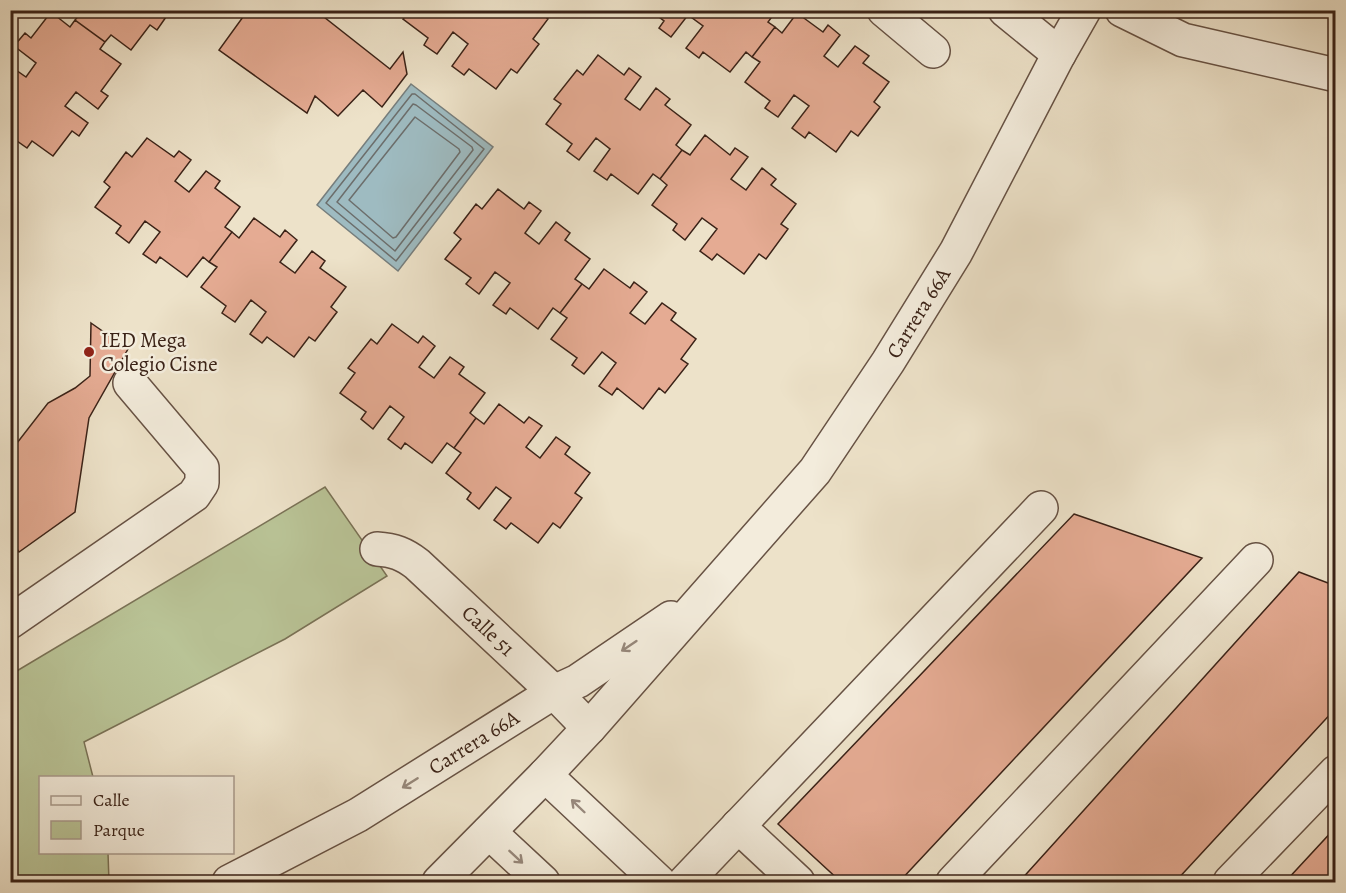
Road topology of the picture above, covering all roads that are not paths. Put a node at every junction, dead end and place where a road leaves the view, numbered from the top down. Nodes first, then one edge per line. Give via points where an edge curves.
1 (884, 10) edge
2 (1005, 10) edge
3 (1084, 10) edge
4 (1122, 10) edge
5 (933, 51) dead end
6 (1059, 54) junction
7 (1335, 75) edge
8 (130, 383) dead end
9 (1041, 508) dead end
10 (377, 549) dead end
11 (1256, 560) dead end
12 (712, 590) junction
13 (10, 622) edge
14 (554, 692) junction
15 (589, 728) junction
16 (1335, 772) edge
17 (545, 775) junction
18 (738, 826) junction
19 (489, 832) junction
20 (229, 882) edge
21 (439, 882) edge
22 (543, 882) edge
23 (659, 882) edge
24 (686, 882) edge
25 (798, 882) edge
26 (953, 882) edge
27 (1230, 882) edge

1 - 5 street
2 - 6 street
3 - 6 street, Carrera 66A
4 - 7 street via 1183,40
6 - 12 street, Carrera 66A via 956,252 888,362 815,471
8 - 13 street via 202,468 202,483 194,495
9 - 18 street
10 - 14 street, Calle 51 via 394,550 417,564
11 - 26 street
12 -> 14 street, Carrera 66A via 578,681
12 - 15 street, Carrera 66A
14 - 15 street, Calle 51
14 -> 20 street, Carrera 66A via 358,815
15 - 17 street, Carrera 66A
16 - 27 street
17 - 19 street, Carrera 66A
23 -> 17 street
18 - 24 street
18 - 25 street
19 - 21 street, Carrera 66A
19 -> 22 street

